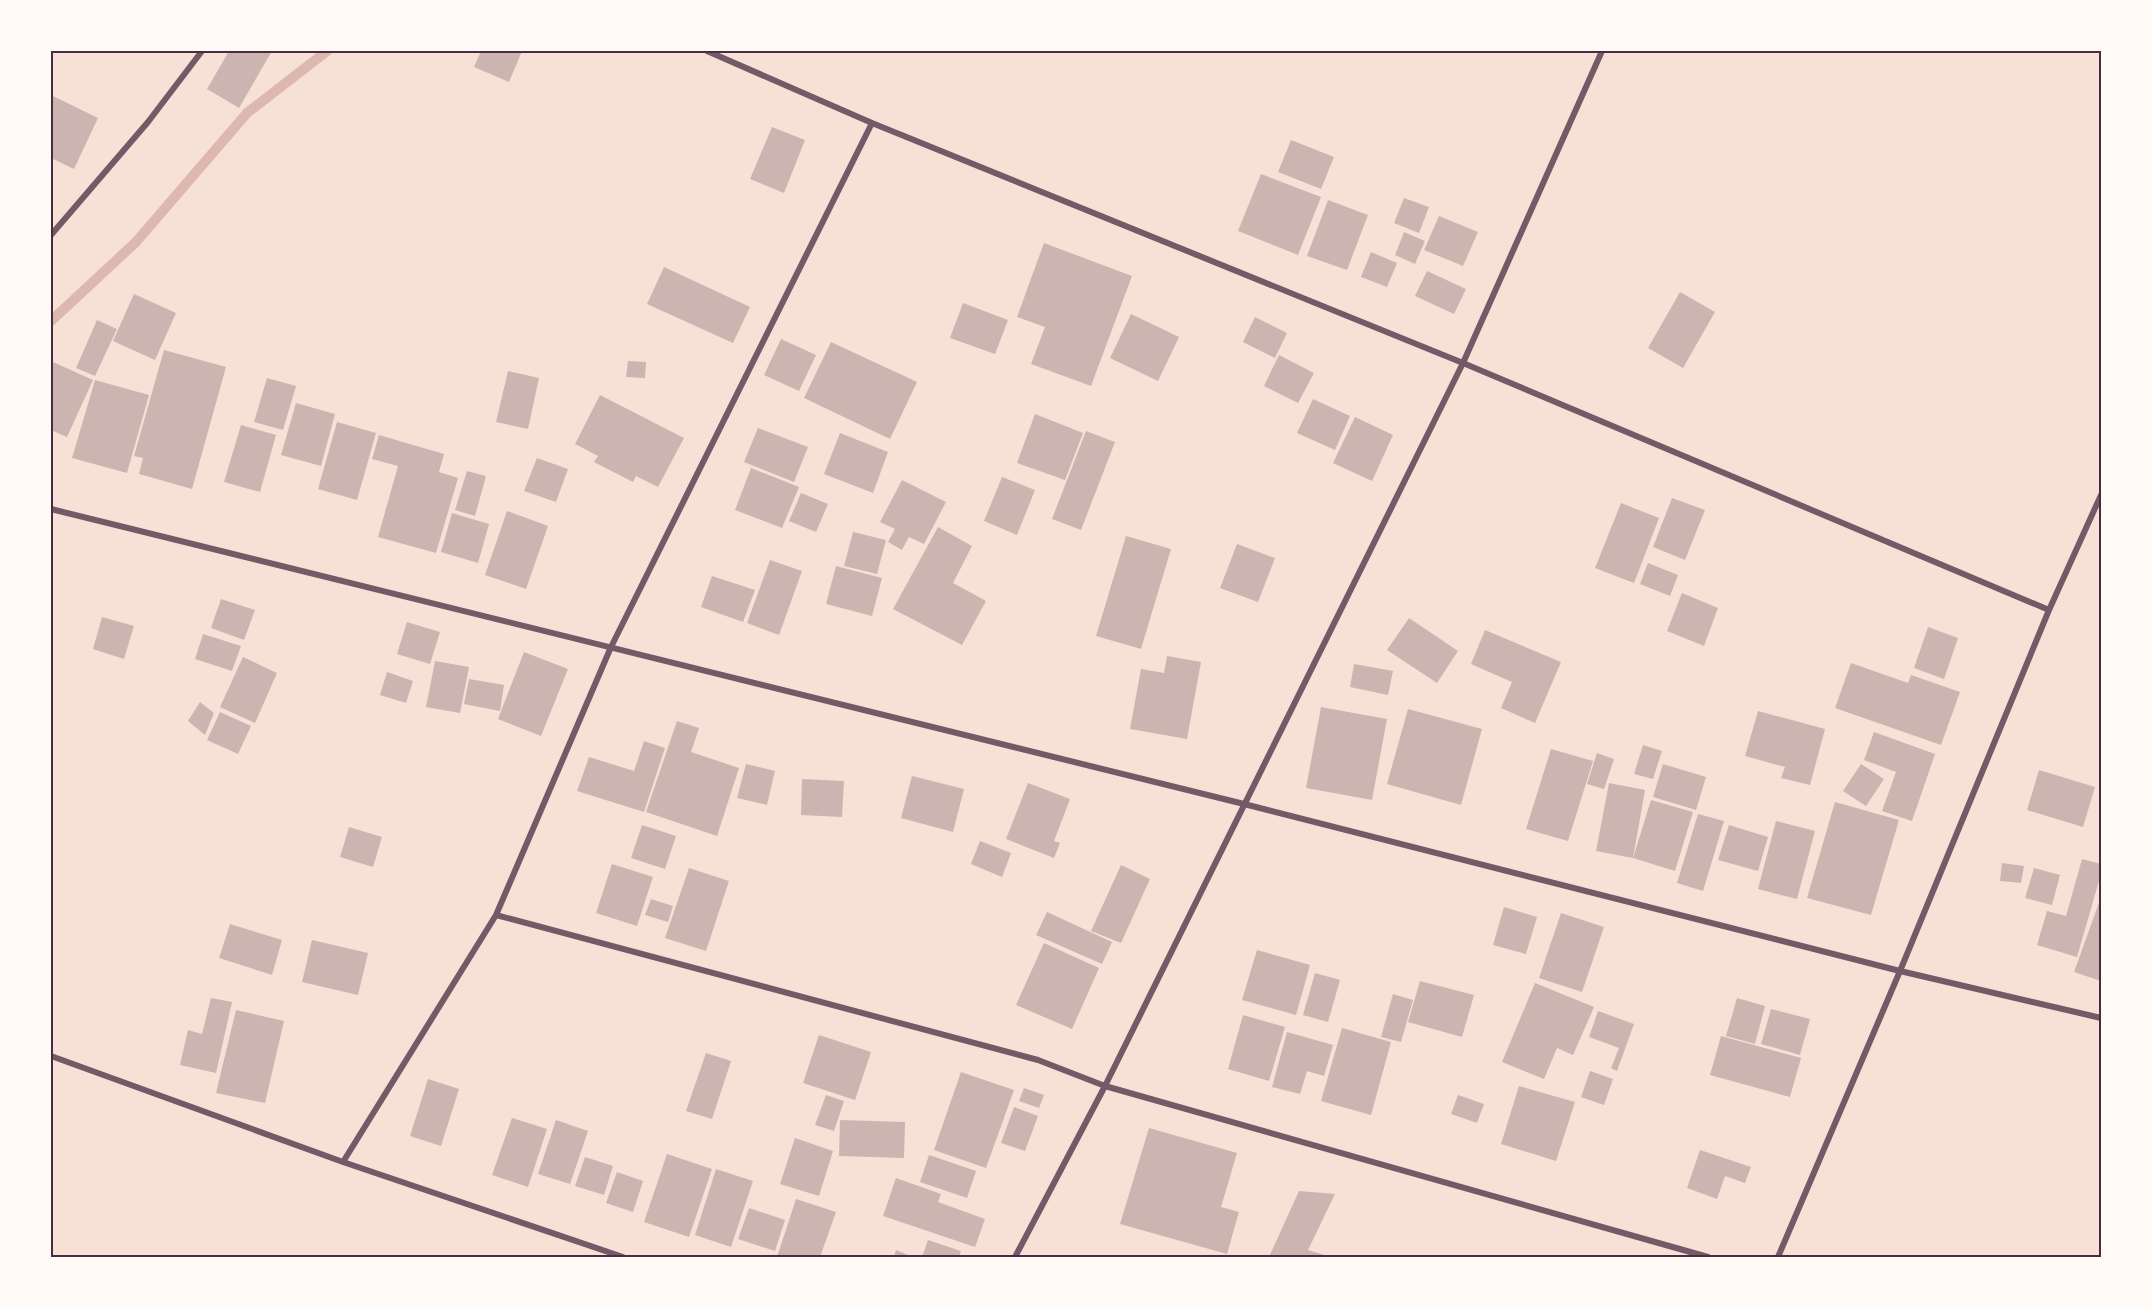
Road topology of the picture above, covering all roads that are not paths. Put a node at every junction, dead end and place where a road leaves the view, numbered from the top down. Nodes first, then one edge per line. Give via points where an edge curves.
1 (202, 51) edge
2 (707, 51) edge
3 (1602, 51) edge
4 (872, 123) junction
5 (51, 236) edge
6 (1464, 363) junction
7 (2101, 495) edge
8 (51, 509) edge
9 (2049, 610) junction
10 (611, 647) junction
11 (1244, 804) junction
12 (496, 915) junction
13 (1900, 971) junction
14 (2101, 1018) edge
15 (51, 1056) edge
16 (1105, 1086) junction
17 (343, 1162) junction
18 (623, 1257) edge
19 (1015, 1257) edge
20 (1708, 1257) edge
21 (1778, 1257) edge

1 - 5 street via 148,122
2 - 4 street
3 - 6 street
4 - 6 street
4 - 10 street
6 - 9 street
6 - 11 street
7 - 9 street
8 - 10 street
9 - 13 street
10 - 11 street
10 - 12 street
11 - 13 street
11 - 16 street
12 - 16 street via 1038,1060
12 - 17 street
13 - 14 street
13 - 21 street
15 - 17 street
16 - 19 street
16 - 20 street
17 - 18 street

